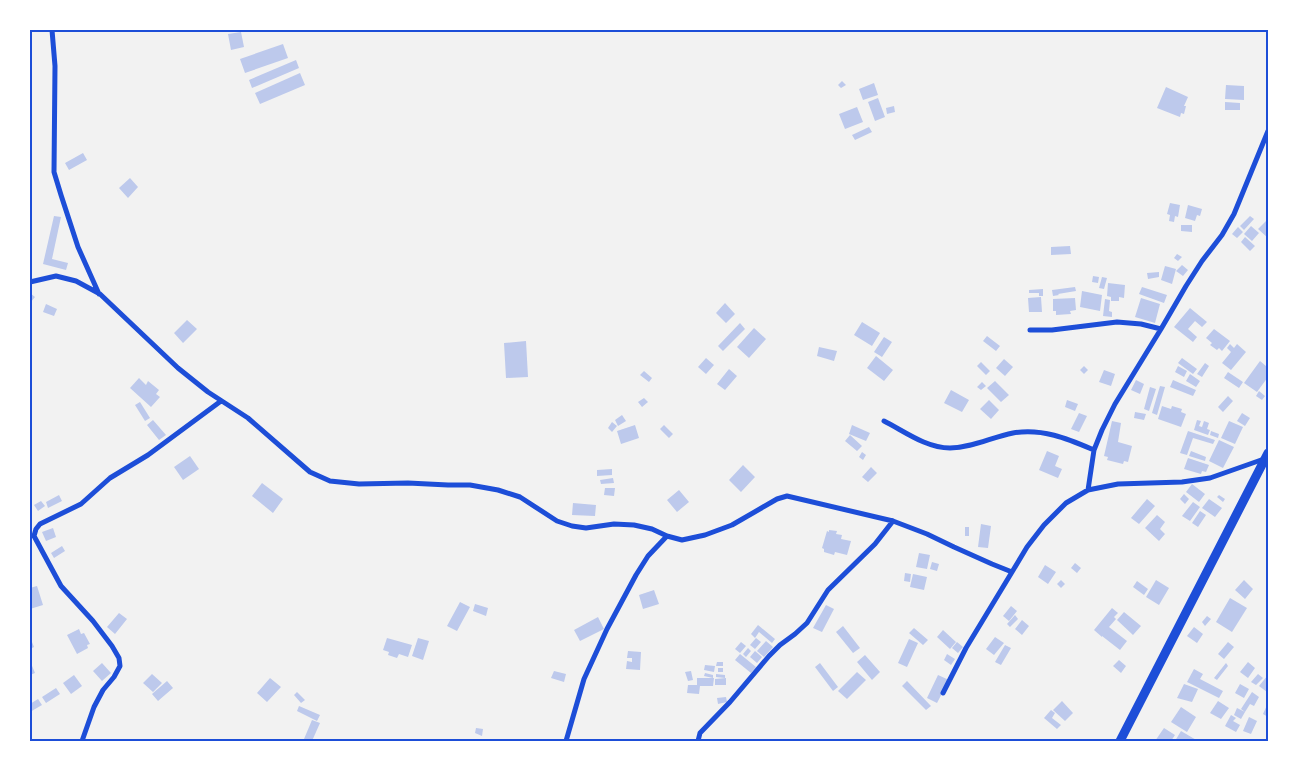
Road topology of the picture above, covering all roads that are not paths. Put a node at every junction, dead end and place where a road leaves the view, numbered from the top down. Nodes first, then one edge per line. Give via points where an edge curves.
1 (52, 30) edge
2 (1268, 131) edge
3 (30, 282) edge
4 (100, 294) junction
5 (1161, 329) junction
6 (1030, 330) dead end
7 (221, 401) junction
8 (884, 421) dead end
9 (1094, 450) junction
10 (1266, 456) edge
11 (1088, 490) junction
12 (893, 521) junction
13 (667, 536) junction
14 (1012, 572) junction
15 (943, 693) dead end
16 (82, 741) edge
17 (566, 741) edge
18 (698, 741) edge
19 (1120, 741) edge

1 - 4 street via 54,172 78,247
2 - 5 street via 1234,214
3 - 4 street via 56,276 76,281
4 - 7 street via 178,368
5 - 6 street via 1118,322
5 - 9 street via 1115,404
7 - 13 street via 248,418 310,472 330,481 470,485 520,498 557,521 572,526 634,525
7 - 16 street via 148,455 110,478 81,504 36,529 34,536 61,586 93,621 119,658 120,666 94,707
8 - 9 street via 929,444 949,448 965,447 1014,433 1037,432 1053,434
9 - 11 street
10 - 11 street via 1210,478 1118,484
10 - 19 main road
11 - 14 street via 1066,503 1044,525
12 - 13 street via 787,496 732,525 705,535 682,540
12 - 14 street
12 - 18 street via 875,544 828,590 807,623 769,656 700,733
13 - 17 street via 640,568 606,629 584,679
14 - 15 street

